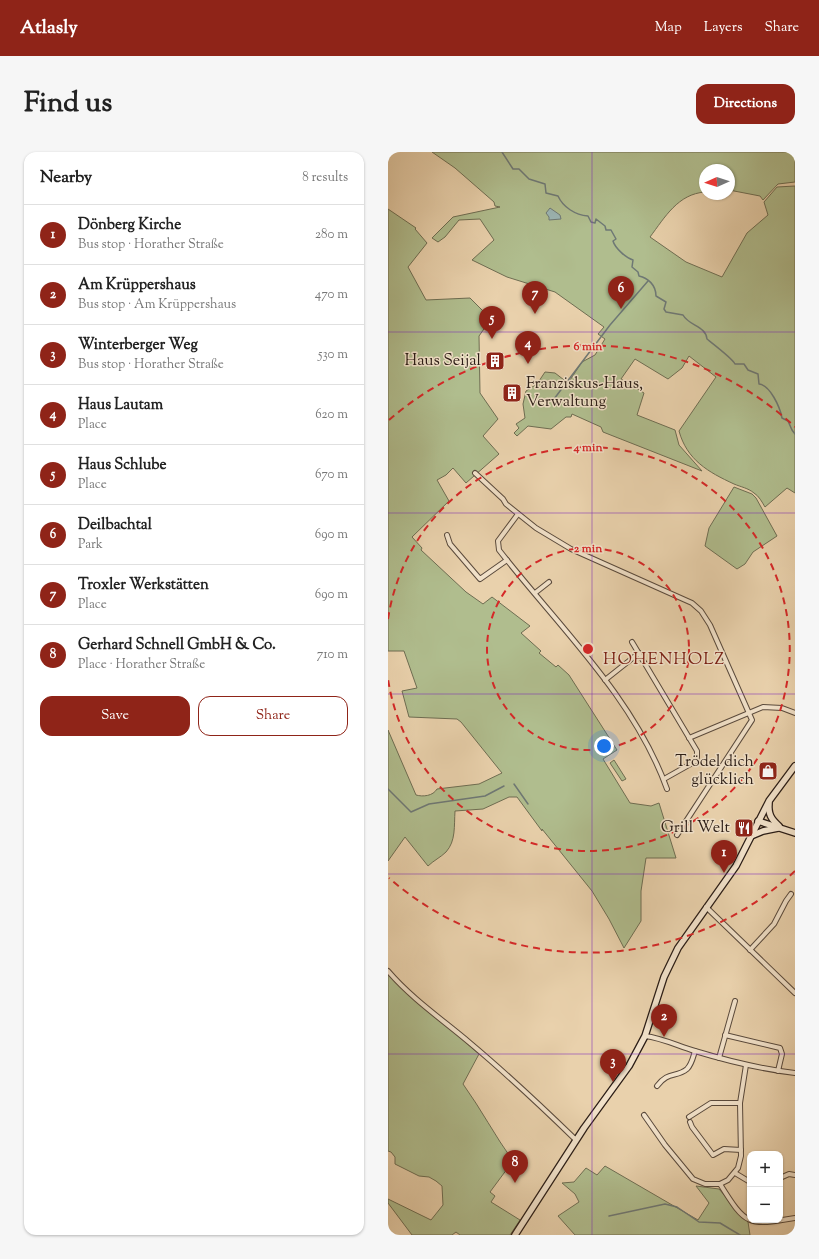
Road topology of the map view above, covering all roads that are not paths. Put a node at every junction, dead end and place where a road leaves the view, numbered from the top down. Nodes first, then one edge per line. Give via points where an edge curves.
1 (475, 473) dead end
2 (518, 514) junction
3 (447, 535) dead end
4 (506, 560) junction
5 (548, 582) dead end
6 (535, 593) junction
7 (632, 642) dead end
8 (639, 653) junction
9 (605, 680) junction
10 (749, 713) junction
11 (795, 713) edge
12 (689, 738) junction
13 (795, 766) edge
14 (664, 779) junction
15 (667, 789) dead end
16 (769, 801) junction
17 (758, 821) junction
18 (781, 828) junction
19 (795, 833) edge
20 (677, 835) dead end
21 (751, 836) junction
22 (791, 894) dead end
23 (706, 907) junction
24 (750, 950) junction
25 (388, 971) edge
26 (795, 993) edge
27 (734, 1001) dead end
28 (725, 1035) junction
29 (645, 1036) junction
30 (695, 1051) junction
31 (719, 1058) junction
32 (746, 1065) junction
33 (778, 1071) junction
34 (795, 1073) edge
35 (657, 1086) dead end
36 (740, 1103) junction
37 (644, 1115) dead end
38 (689, 1117) dead end
39 (690, 1122) dead end
40 (576, 1140) junction
41 (741, 1150) junction
42 (735, 1173) junction
43 (795, 1175) edge
44 (783, 1177) edge
45 (747, 1180) edge
46 (720, 1184) junction
47 (795, 1218) edge
48 (515, 1235) edge

1 - 2 street
2 - 4 street via 498,541 499,550
2 - 10 street via 536,528 571,548 698,607 710,625
3 - 4 street via 450,544 480,580
4 - 6 street
5 - 6 street
6 - 9 street
7 - 8 street
8 - 9 street
8 - 12 street
9 - 14 street via 636,726
10 - 11 street via 763,707 771,707
10 - 12 street
10 - 20 street via 752,720
12 - 14 street via 697,751 696,761
13 - 16 main road
14 - 15 street
16 - 17 main road
16 - 18 main road via 768,813
17 - 18 main road
17 - 21 main road
18 - 19 main road
18 - 21 main road
21 - 23 main road via 736,866
22 - 24 street via 774,924
23 - 24 street
23 - 29 main road via 673,956
24 - 26 street
25 - 40 street
27 - 28 street
28 - 31 street
28 - 33 street via 780,1048 782,1054
29 - 30 street
29 - 40 main road via 629,1066
30 - 31 street
30 - 35 street via 686,1069 665,1076
31 - 32 street
32 - 33 street
32 - 36 street
33 - 34 street
36 - 38 street via 711,1103
36 - 41 street
37 - 46 street via 693,1179 705,1184
39 - 41 street via 713,1155 724,1149
40 - 48 main road
41 - 42 street via 740,1163
42 - 45 street
42 - 46 street
43 - 44 street
46 - 47 street via 741,1214 750,1221 763,1223

